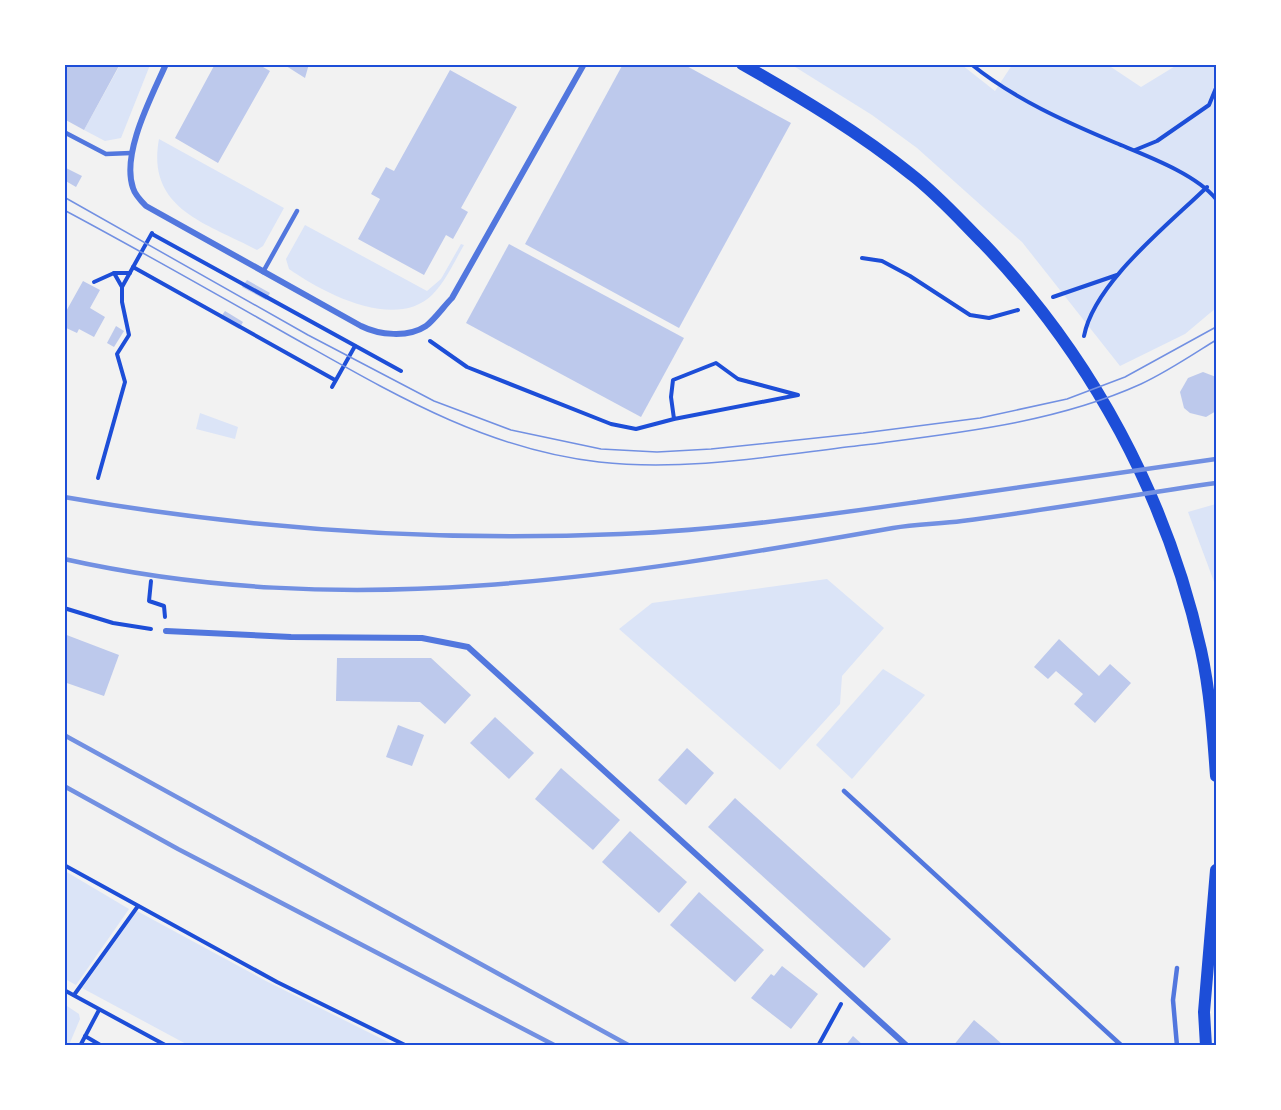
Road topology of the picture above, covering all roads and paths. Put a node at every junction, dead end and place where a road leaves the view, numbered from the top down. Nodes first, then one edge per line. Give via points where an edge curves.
1 (166, 64) edge
2 (584, 64) edge
3 (742, 64) edge
4 (971, 64) edge
5 (1216, 88) edge
6 (64, 132) edge
7 (1134, 150) junction
8 (131, 153) junction
9 (1207, 187) junction
10 (1216, 199) edge
11 (297, 211) dead end
12 (155, 227) dead end
13 (152, 234) junction
14 (862, 258) dead end
15 (133, 267) junction
16 (263, 272) junction
17 (114, 273) junction
18 (129, 273) junction
19 (1118, 275) junction
20 (94, 282) dead end
21 (1111, 283) dead end
22 (122, 287) junction
23 (1050, 298) dead end
24 (1020, 309) dead end
25 (414, 330) junction
26 (359, 340) dead end
27 (355, 346) junction
28 (401, 371) dead end
29 (335, 380) junction
30 (332, 387) dead end
31 (674, 419) junction
32 (98, 478) dead end
33 (151, 581) dead end
34 (64, 608) edge
35 (166, 631) junction
36 (1216, 776) edge
37 (844, 791) dead end
38 (64, 866) edge
39 (1216, 870) edge
40 (138, 905) junction
41 (1177, 968) dead end
42 (64, 990) edge
43 (849, 991) junction
44 (74, 995) junction
45 (99, 1010) junction
46 (85, 1036) junction
47 (80, 1046) edge
48 (102, 1046) edge
49 (167, 1046) edge
50 (407, 1046) edge
51 (818, 1046) edge
52 (907, 1046) edge
53 (1122, 1046) edge
54 (1177, 1046) edge
55 (1206, 1046) edge

1 - 8 street
2 - 25 street via 452,298 425,327
3 - 36 main road via 914,176 1020,282 1074,351 1148,486 1174,558 1201,650
4 - 7 path via 1047,113
5 - 7 path via 1209,105 1157,141
6 - 8 lane via 105,154
7 - 9 path
8 - 16 street via 133,189 146,207
9 - 10 path
9 - 19 path
11 - 16 lane
12 - 13 path
13 - 15 path
13 - 27 path
14 - 24 path via 882,261 970,315 988,318
15 - 18 path
15 - 29 path
16 - 25 street via 365,328 397,334
17 - 18 path
17 - 20 path
17 - 22 path
18 - 22 path
19 - 21 path
19 - 23 path
22 - 32 path via 129,335 117,354 125,382
25 - 31 path via 467,367 611,424 636,429
26 - 27 path
27 - 28 path
27 - 29 path
29 - 30 path
31 - 31 path via 673,380 716,363 738,379 798,395
33 - 35 path via 149,601 164,606
34 - 35 path via 113,623
35 - 43 street via 422,638 468,647
37 - 53 lane
38 - 40 path
39 - 55 main road via 1204,1012
40 - 44 path
40 - 50 path via 277,982
41 - 54 lane via 1173,1000
42 - 44 path
43 - 51 path
43 - 52 street
44 - 45 path
45 - 46 path
45 - 49 path
46 - 47 path
46 - 48 path

